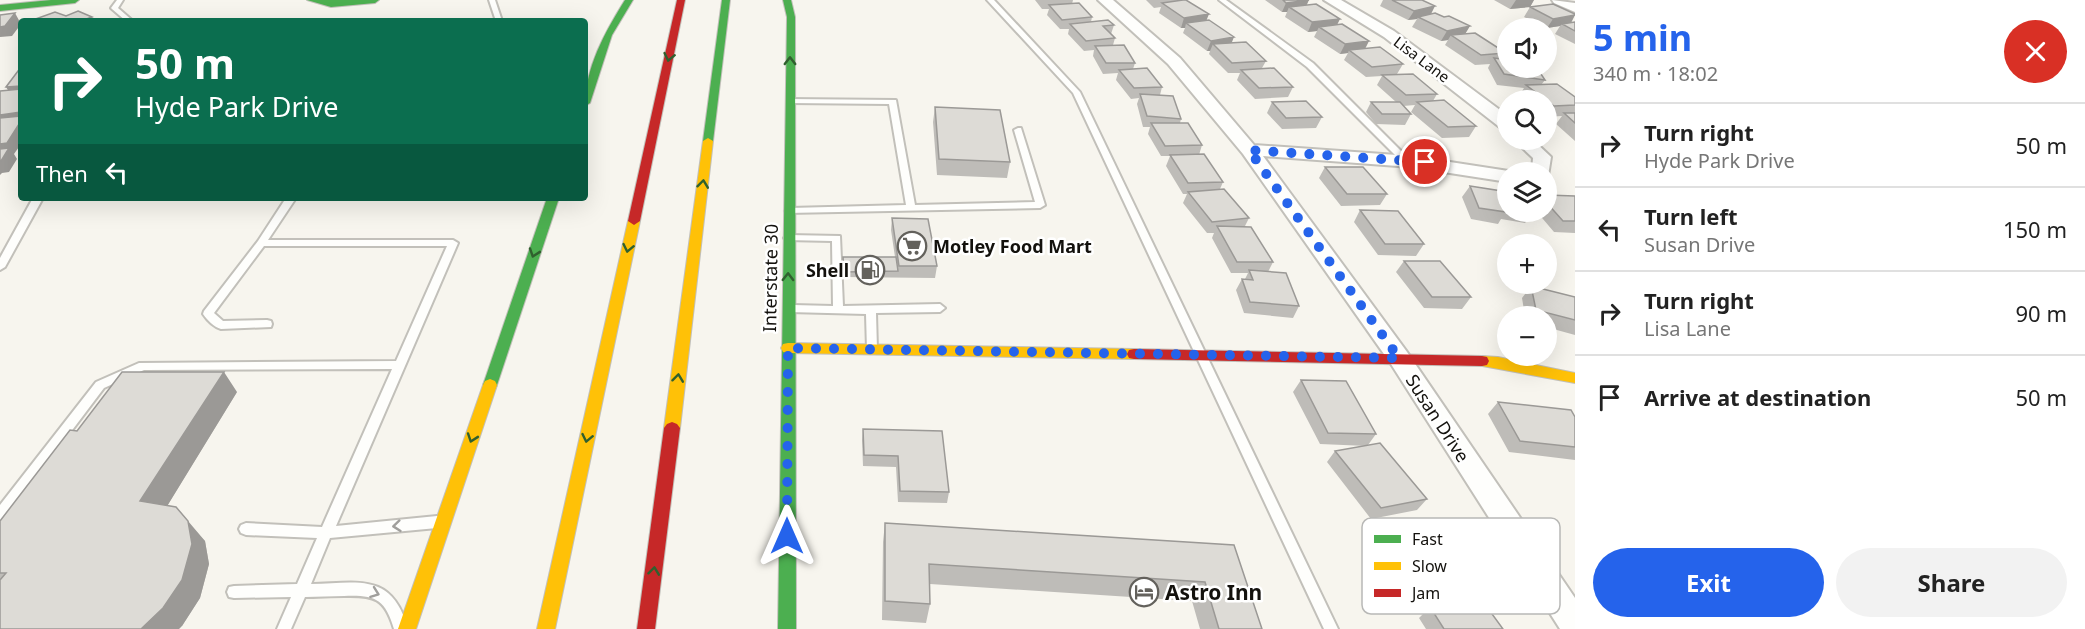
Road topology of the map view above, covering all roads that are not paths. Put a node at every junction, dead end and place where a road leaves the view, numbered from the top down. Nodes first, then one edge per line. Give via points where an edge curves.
1 (75, 0) edge
2 (120, 0) edge
3 (311, 0) edge
4 (375, 0) edge
5 (492, 0) edge
6 (629, 0) edge
7 (681, 0) edge
8 (726, 0) edge
9 (787, 0) edge
10 (990, 0) edge
11 (1105, 0) edge
12 (1222, 0) edge
13 (1331, 0) edge
14 (1559, 0) edge
15 (0, 8) edge
16 (1575, 8) edge
17 (126, 18) edge
18 (498, 18) edge
19 (588, 94) edge
20 (790, 100) junction
21 (1497, 117) edge
22 (1018, 130) dead end
23 (1249, 150) junction
24 (1534, 150) edge
25 (1405, 160) junction
26 (1542, 162) edge
27 (1497, 174) edge
28 (36, 201) edge
29 (289, 201) edge
30 (552, 201) edge
31 (911, 208) junction
32 (789, 212) junction
33 (789, 238) junction
34 (261, 243) junction
35 (0, 267) edge
36 (940, 308) dead end
37 (788, 309) junction
38 (838, 310) junction
39 (871, 310) junction
40 (267, 324) dead end
41 (788, 348) junction
42 (872, 350) junction
43 (1200, 355) junction
44 (1399, 358) junction
45 (400, 365) junction
46 (1575, 378) edge
47 (0, 515) edge
48 (1504, 518) edge
49 (444, 521) junction
50 (246, 529) dead end
51 (327, 533) junction
52 (301, 591) junction
53 (234, 592) dead end
54 (1560, 602) edge
55 (1575, 625) edge
56 (284, 629) edge
57 (401, 629) edge
58 (407, 629) edge
59 (546, 629) edge
60 (646, 629) edge
61 (787, 629) edge
62 (1331, 629) edge

1 - 15 main road
2 - 17 lane via 114,8
3 - 4 main road via 331,4
5 - 18 lane
6 - 19 main road via 608,35
7 -> 59 main road
60 -> 8 main road
20 -> 9 main road, Interstate 30 via 791,17
10 - 43 lane via 1076,92
11 - 23 street, Susan Drive via 1174,61
12 - 25 lane via 1310,65
13 - 21 street, Lisa Lane via 1389,34
14 - 16 street
20 - 31 lane via 893,102
20 - 32 main road, Interstate 30
22 - 31 lane via 1041,205
23 - 25 street
23 - 44 street, Susan Drive
24 - 26 street
25 - 27 street
28 - 35 lane
29 - 34 lane
30 -> 49 main road
31 - 32 lane
32 - 33 main road, Interstate 30
37 -> 33 main road, Interstate 30
33 - 38 lane via 837,238
34 - 40 lane via 208,314 221,325
34 - 45 lane via 453,243
36 - 39 lane
37 - 38 lane
37 - 41 main road, Interstate 30
38 - 39 lane
39 - 42 lane
41 - 42 main road
41 - 61 main road, Interstate 30
42 - 43 main road
43 - 44 main road
43 - 62 lane
44 - 46 main road via 1498,362
44 - 48 street, Susan Drive
45 - 47 lane via 143,366 100,385
45 - 51 lane
49 -> 51 lane
49 - 58 main road
50 - 51 lane
51 - 52 lane
52 - 53 lane
52 - 56 lane
52 -> 57 lane via 366,589 386,597 397,613
54 - 55 street, Susan Drive

